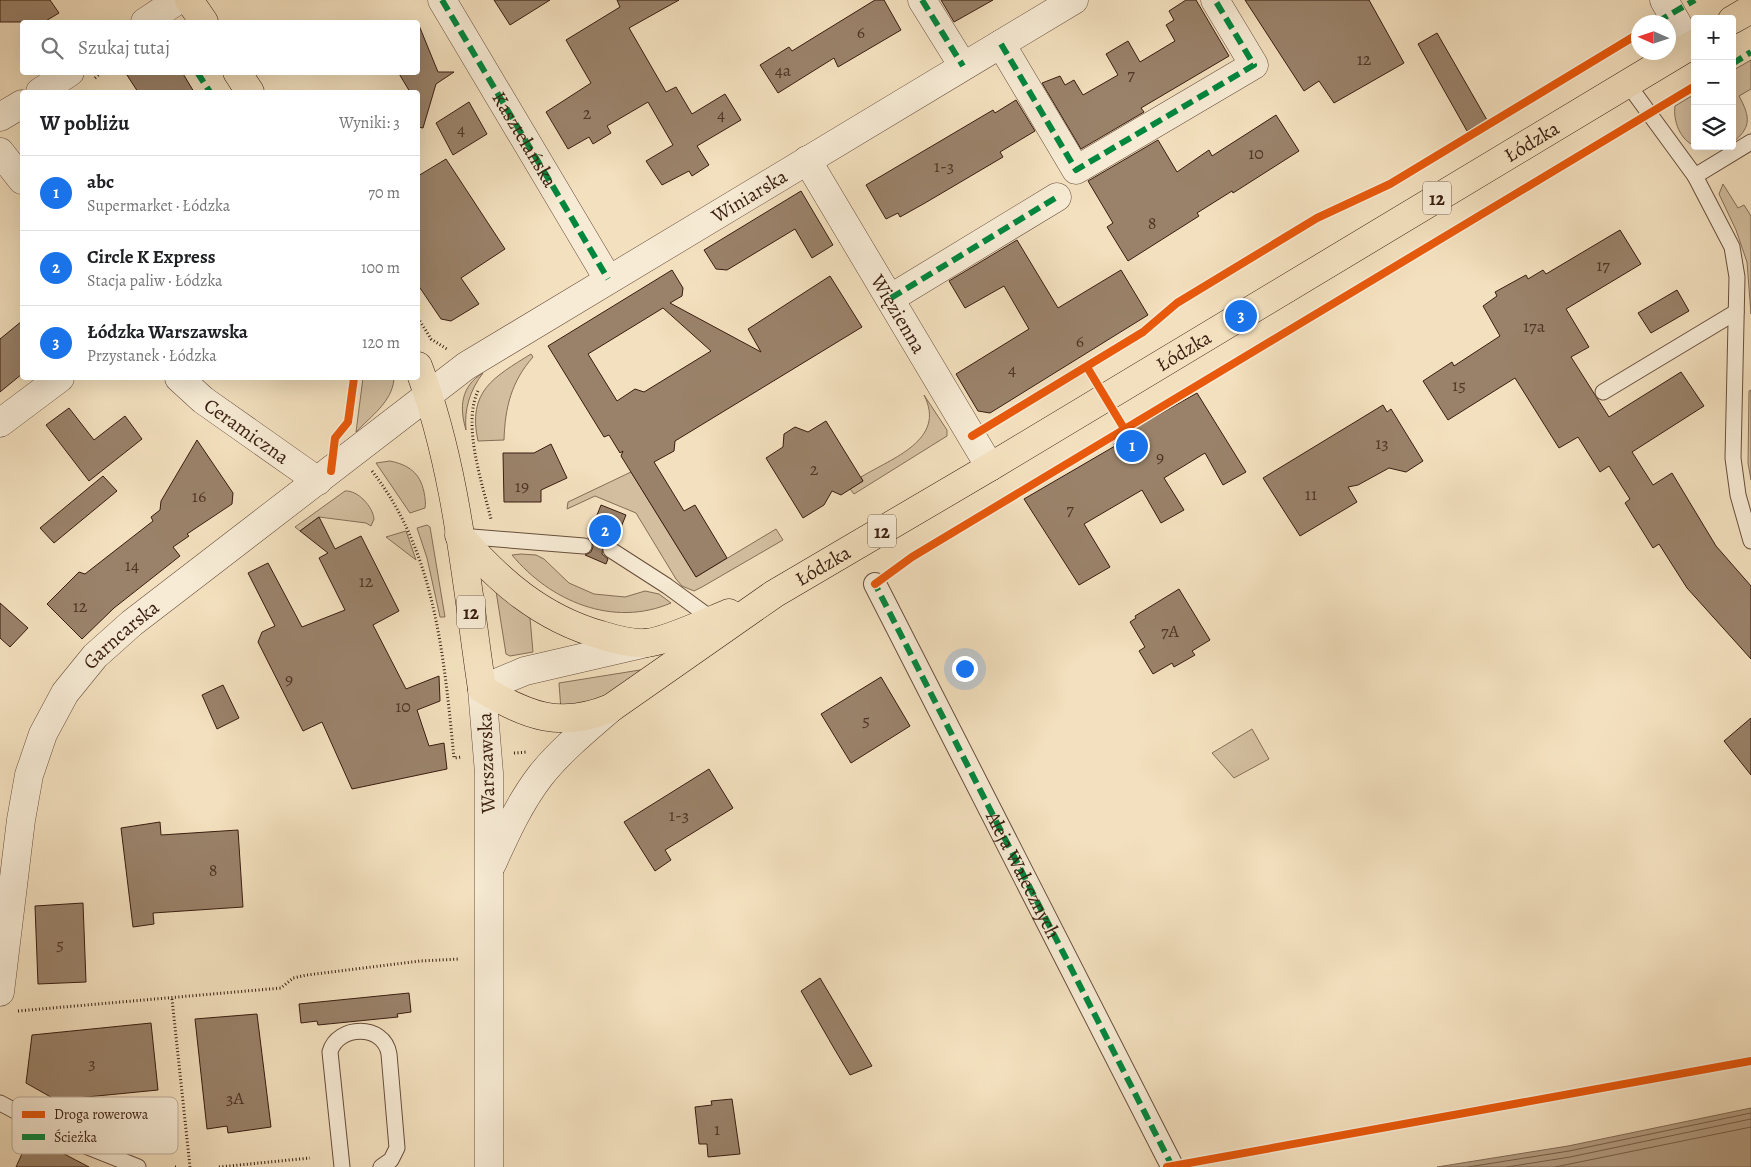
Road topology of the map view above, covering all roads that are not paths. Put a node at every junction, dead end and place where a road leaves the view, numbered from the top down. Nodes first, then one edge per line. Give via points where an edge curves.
1 (178, 0) edge
2 (189, 0) edge
3 (442, 0) edge
4 (922, 0) edge
5 (1074, 0) edge
6 (1215, 0) edge
7 (1664, 0) edge
8 (1751, 9) edge
9 (1736, 18) edge
10 (148, 20) edge
11 (203, 20) edge
12 (1691, 42) edge
13 (1001, 44) junction
14 (1691, 45) edge
15 (963, 66) junction
16 (66, 75) edge
17 (239, 75) edge
18 (1627, 83) junction
19 (43, 90) edge
20 (249, 90) edge
21 (20, 105) edge
22 (0, 117) edge
23 (1751, 142) edge
24 (0, 152) edge
25 (807, 160) junction
26 (1695, 176) junction
27 (20, 177) edge
28 (1057, 197) dead end
29 (608, 279) junction
30 (891, 298) junction
31 (1736, 312) junction
32 (420, 372) edge
33 (57, 380) edge
34 (181, 380) edge
35 (1603, 392) dead end
36 (428, 396) junction
37 (0, 423) edge
38 (990, 467) junction
39 (318, 482) junction
40 (459, 535) junction
41 (1751, 541) edge
42 (584, 546) dead end
43 (611, 550) dead end
44 (876, 584) dead end
45 (774, 594) junction
46 (712, 620) junction
47 (646, 643) junction
48 (482, 689) junction
49 (611, 708) junction
50 (9, 843) edge
51 (488, 872) junction
52 (9, 1002) edge
53 (0, 1103) edge
54 (12, 1109) edge
55 (106, 1154) edge
56 (1172, 1166) edge
57 (138, 1167) edge
58 (342, 1167) edge
59 (381, 1167) edge
60 (489, 1167) edge

1 - 10 street
2 - 11 main road
3 - 29 street, Kasztelańska
4 - 15 street
5 - 13 street, Winiarska
6 - 13 street via 1254,65 1076,170
7 - 12 street
8 - 9 main road
13 - 15 street, Winiarska
14 - 18 main road, Łódzka / 12
15 - 25 street, Winiarska
16 - 19 street
17 - 20 main road
18 - 26 lane
18 - 38 main road, Łódzka / 12
21 - 22 street
23 - 26 lane
24 - 27 street
25 - 29 street, Winiarska
25 - 30 street, Więzienna
26 - 31 lane via 1732,248 1737,277
28 - 30 street
29 - 36 street, Winiarska via 466,366
30 - 38 street, Więzienna
31 - 35 lane
31 - 41 lane via 1733,458 1739,503
32 - 36 main road, Warszawska / 12
33 - 37 street
34 - 39 street, Ceramiczna via 203,400
36 - 39 street, Garncarska
36 - 40 main road, Warszawska / 12
38 - 45 main road, Łódzka / 12
39 - 50 street, Garncarska via 95,656 65,693 43,734
40 - 42 lane
40 - 47 main road, 12 via 500,580 545,613 586,631
40 - 48 main road, Warszawska / 12
43 - 46 lane
44 - 56 street, Aleja Walecznych
45 - 46 main road, Łódzka / 12
45 - 49 main road, Łódzka / 12
46 - 47 main road, Łódzka / 12
47 - 48 street via 525,671
48 - 49 main road, 12 via 506,704 546,718 578,719
48 - 51 street, Warszawska via 489,773
49 - 51 street via 580,734 541,776 522,803
50 - 52 street, Garncarska
51 - 60 street, Warszawska
53 - 54 lane
55 - 57 lane
58 - 59 lane via 330,1052 337,1037 367,1032 374,1033 388,1044 391,1072 397,1148

